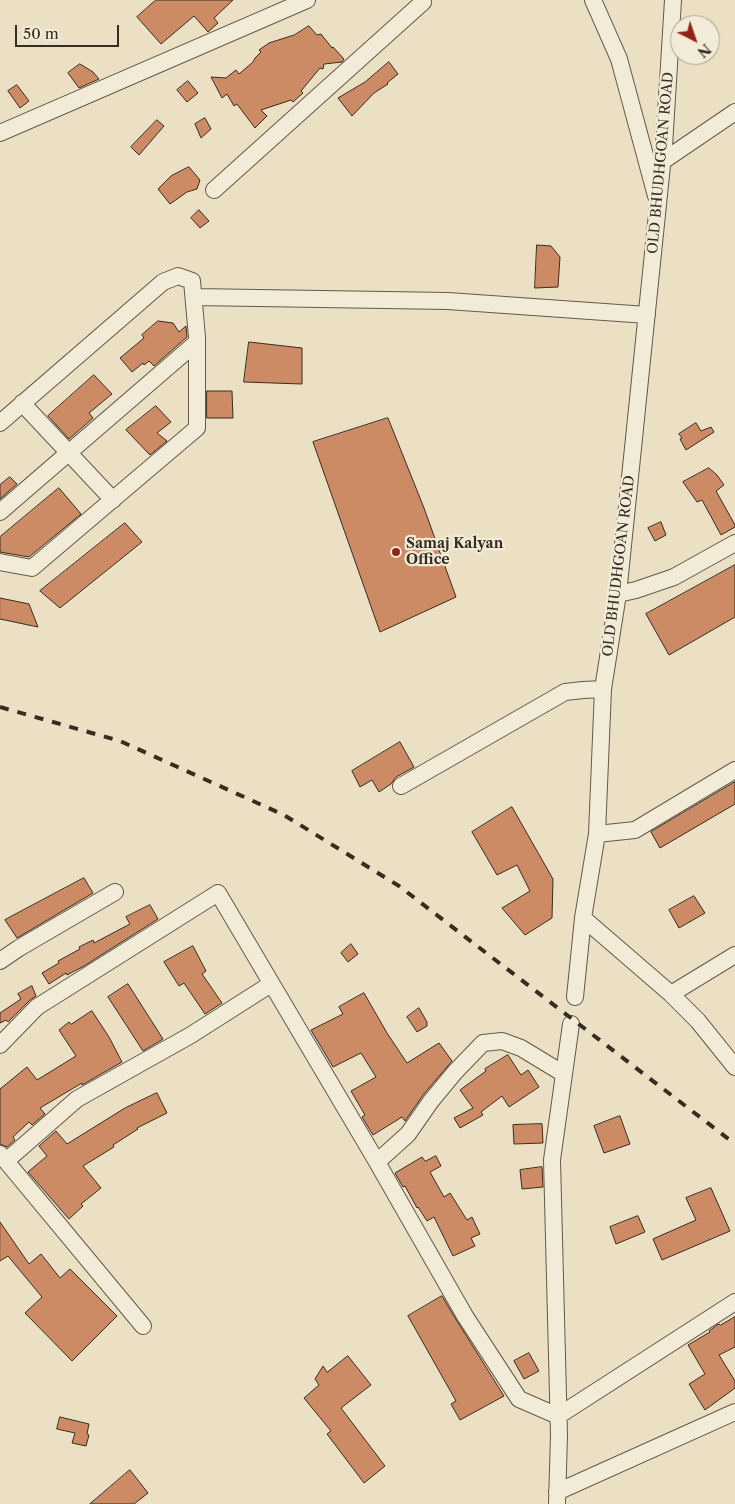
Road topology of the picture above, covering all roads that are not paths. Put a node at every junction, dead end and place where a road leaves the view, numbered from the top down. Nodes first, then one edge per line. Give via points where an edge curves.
1 (307, 0) edge
2 (422, 0) edge
3 (592, 0) edge
4 (673, 0) edge
5 (735, 112) edge
6 (0, 133) edge
7 (663, 161) junction
8 (214, 190) dead end
9 (658, 206) junction
10 (194, 297) junction
11 (647, 315) junction
12 (197, 342) junction
13 (22, 403) junction
14 (0, 423) edge
15 (68, 453) junction
16 (112, 500) junction
17 (0, 512) edge
18 (735, 543) edge
19 (0, 562) edge
20 (618, 594) junction
21 (603, 689) junction
22 (735, 770) edge
23 (401, 786) dead end
24 (597, 834) junction
25 (115, 892) dead end
26 (583, 918) junction
27 (735, 956) edge
28 (0, 961) edge
29 (271, 984) junction
30 (670, 994) junction
31 (575, 997) dead end
32 (571, 1024) dead end
33 (0, 1045) edge
34 (735, 1067) edge
35 (564, 1074) junction
36 (3, 1158) edge
37 (377, 1162) junction
38 (735, 1302) edge
39 (143, 1326) dead end
40 (735, 1412) edge
41 (558, 1416) junction
42 (557, 1498) edge

1 - 6 street
2 - 8 street via 424,2
3 - 9 street via 619,59
4 - 7 street, OLD BHUDHGOAN ROAD
5 - 7 street
7 - 9 street, OLD BHUDHGOAN ROAD
9 - 11 street, OLD BHUDHGOAN ROAD
10 - 11 street via 448,301
10 - 12 street
10 - 13 street via 192,281 178,276 162,282
11 - 20 street, OLD BHUDHGOAN ROAD
12 - 15 street
12 - 16 street via 197,428
13 - 14 street
13 - 15 street
15 - 16 street
15 - 17 street
16 - 19 street via 32,568
18 - 20 street via 674,577
20 - 21 street, OLD BHUDHGOAN ROAD
21 - 23 street via 565,692
21 - 24 street, OLD BHUDHGOAN ROAD
22 - 24 street via 635,830
24 - 26 street, OLD BHUDHGOAN ROAD
25 - 28 street
26 - 30 street
26 - 31 street, OLD BHUDHGOAN ROAD
27 - 30 street
29 - 33 street via 218,893 37,1007
29 - 36 street via 191,1036 77,1099
29 - 37 street
30 - 34 street via 708,1032
32 - 35 street
35 - 37 street via 521,1048 502,1041 483,1043 431,1101 408,1134
35 - 41 street via 552,1160
36 - 39 street
37 - 41 street via 465,1316 519,1399
38 - 41 street
40 - 42 street
41 - 42 street

